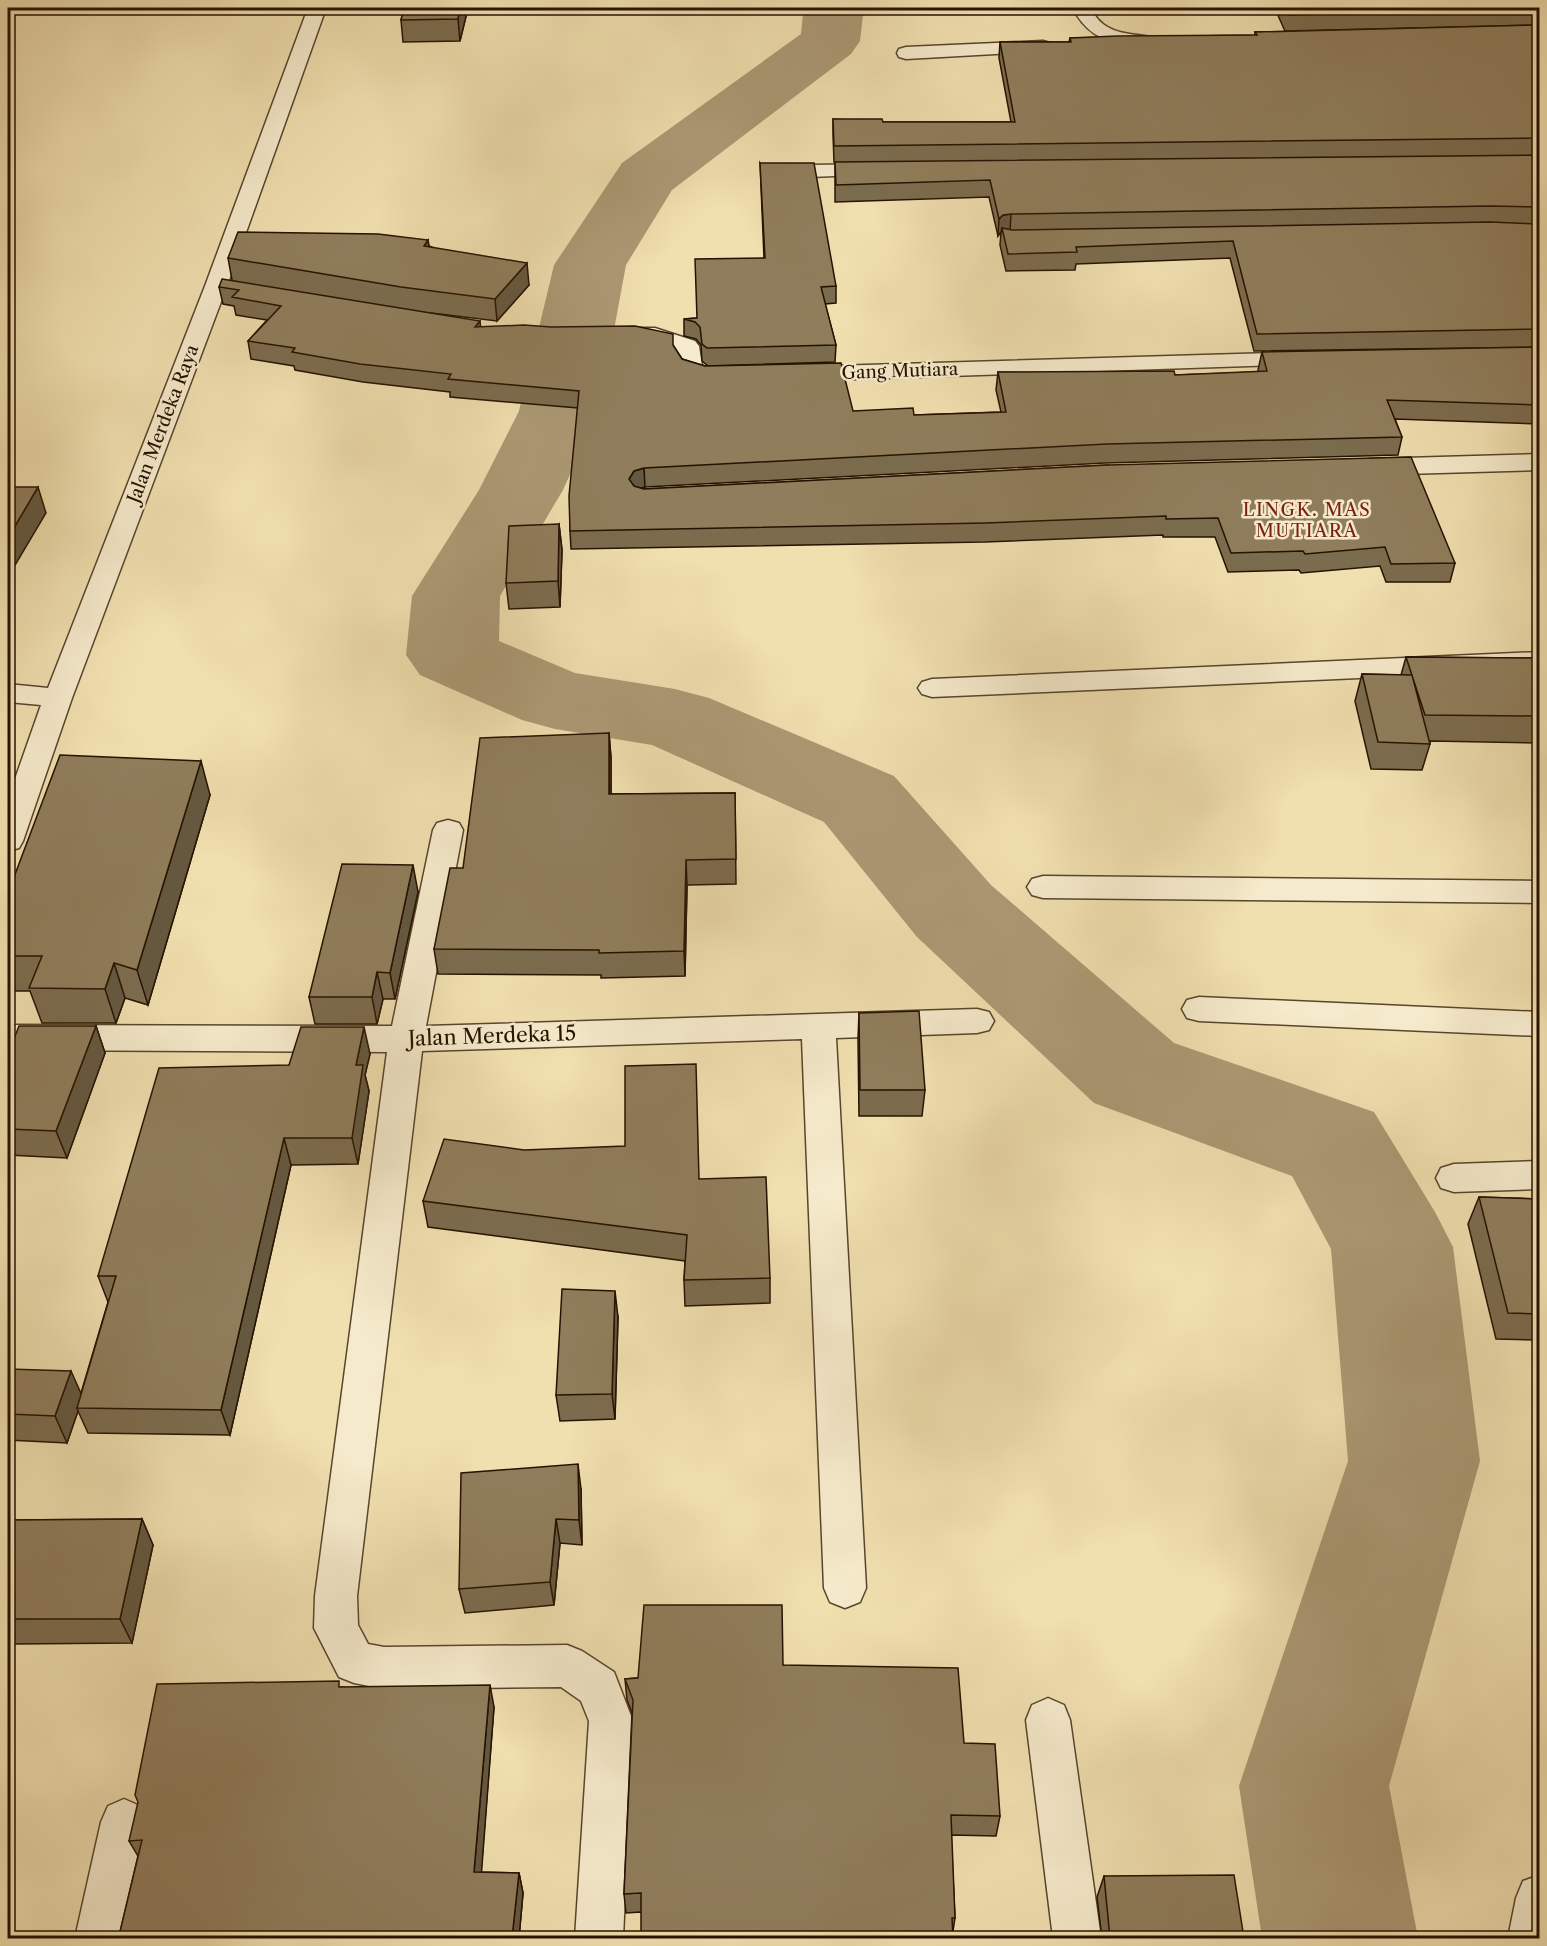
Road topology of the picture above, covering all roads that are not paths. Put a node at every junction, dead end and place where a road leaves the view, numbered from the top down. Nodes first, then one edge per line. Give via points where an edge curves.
1 (317, 8) edge
2 (1087, 8) edge
3 (1149, 42) junction
4 (1173, 42) edge
5 (1091, 45) edge
6 (1056, 46) edge
7 (906, 53) dead end
8 (894, 170) edge
9 (810, 171) edge
10 (609, 335) edge
11 (1328, 359) edge
12 (746, 375) edge
13 (770, 375) edge
14 (1539, 462) edge
15 (1352, 467) edge
16 (1539, 661) edge
17 (932, 688) dead end
18 (8, 693) edge
19 (58, 698) junction
20 (448, 830) dead end
21 (8, 841) edge
22 (1043, 887) dead end
23 (1539, 892) edge
24 (1199, 1009) dead end
25 (977, 1021) dead end
26 (1539, 1024) edge
27 (818, 1027) junction
28 (8, 1038) edge
29 (406, 1039) junction
30 (1539, 1174) edge
31 (1454, 1178) dead end
32 (845, 1588) dead end
33 (1048, 1720) dead end
34 (124, 1822) dead end
35 (1539, 1898) edge
36 (99, 1938) edge
37 (599, 1938) edge
38 (1077, 1938) edge
39 (1532, 1938) edge

1 - 19 street, Jalan Merdeka Raya via 228,288
2 - 3 street via 1085,14 1091,26 1102,34
3 - 4 street
3 - 5 street
6 - 7 street
8 - 9 street
10 - 12 street via 655,335 674,340 687,346 693,371 705,375
11 - 13 street, Gang Mutiara
14 - 15 street
16 - 17 street
18 - 19 street
19 - 21 street, Jalan Merdeka Raya
20 - 29 street
22 - 23 street
24 - 26 street
25 - 27 street, Jalan Merdeka 15
27 - 29 street, Jalan Merdeka 15
27 - 32 street
28 - 29 street, Jalan Merdeka 15
29 - 37 street via 336,1596 336,1628 354,1662 384,1668 567,1666 598,1687 611,1721
30 - 31 street
33 - 38 street
34 - 36 street
35 - 39 street

